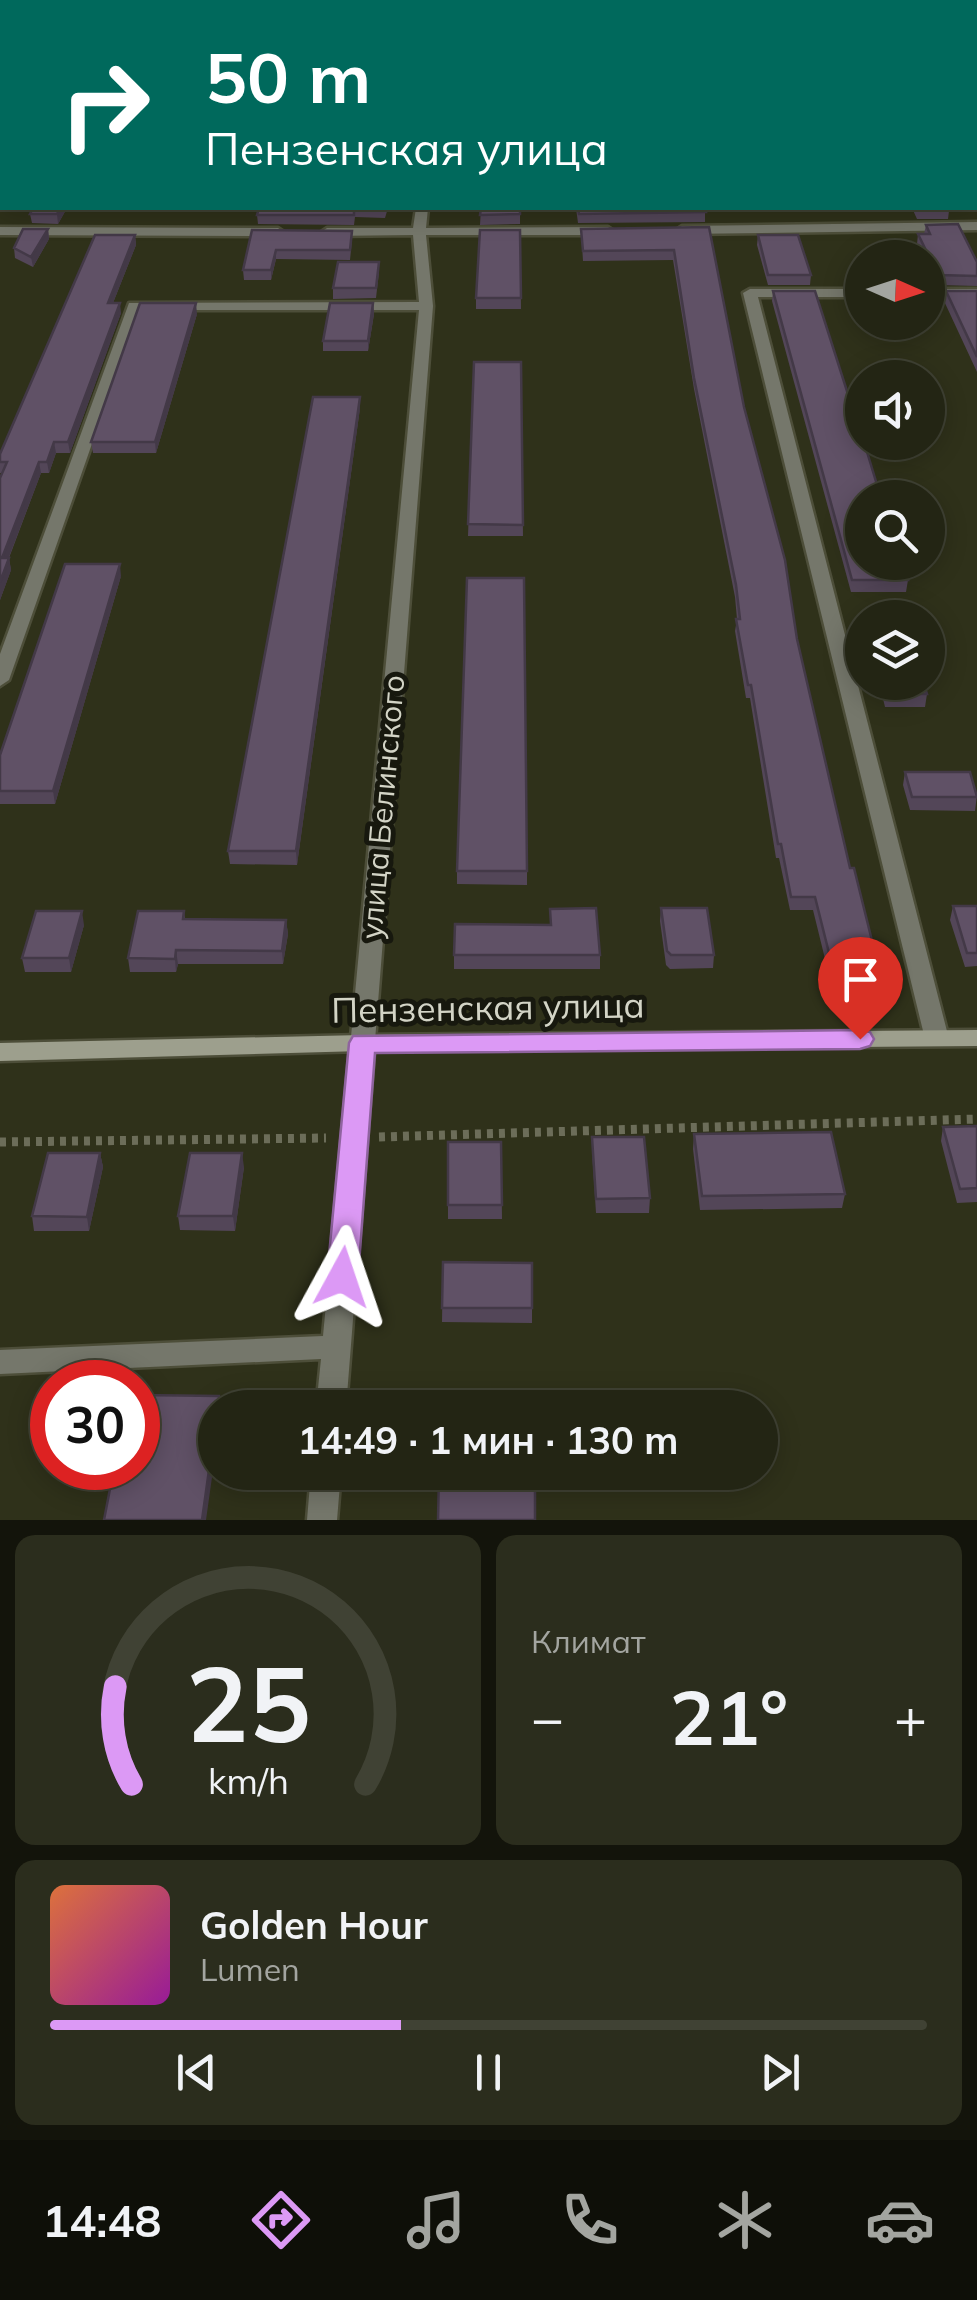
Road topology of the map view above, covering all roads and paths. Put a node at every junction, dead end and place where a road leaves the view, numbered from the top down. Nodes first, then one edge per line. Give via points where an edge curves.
1 (422, 210) edge
2 (977, 226) edge
3 (658, 230) edge
4 (0, 231) edge
5 (618, 231) edge
6 (300, 232) edge
7 (320, 232) edge
8 (420, 233) junction
9 (845, 292) edge
10 (945, 292) edge
11 (977, 292) edge
12 (426, 306) junction
13 (0, 680) edge
14 (977, 1038) edge
15 (937, 1039) junction
16 (362, 1043) junction
17 (0, 1052) edge
18 (977, 1119) edge
19 (354, 1138) junction
20 (0, 1142) edge
21 (336, 1347) junction
22 (0, 1362) edge
23 (332, 1390) edge
24 (324, 1490) edge
25 (322, 1520) edge

1 - 8 street, улица Белинского
2 - 3 street
4 - 6 street
5 - 8 street
7 - 8 street
8 - 12 street, улица Белинского
9 - 15 street via 750,292
10 - 11 street
12 - 13 street via 134,306
12 - 16 street, улица Белинского
14 - 15 street, Пензенская улица
15 - 16 street, Пензенская улица
16 - 17 street, Пензенская улица
16 - 19 street, улица Белинского
18 - 19 path
19 - 20 path
19 - 21 street, улица Белинского
21 - 22 street
21 - 23 street, улица Белинского
24 - 25 street

